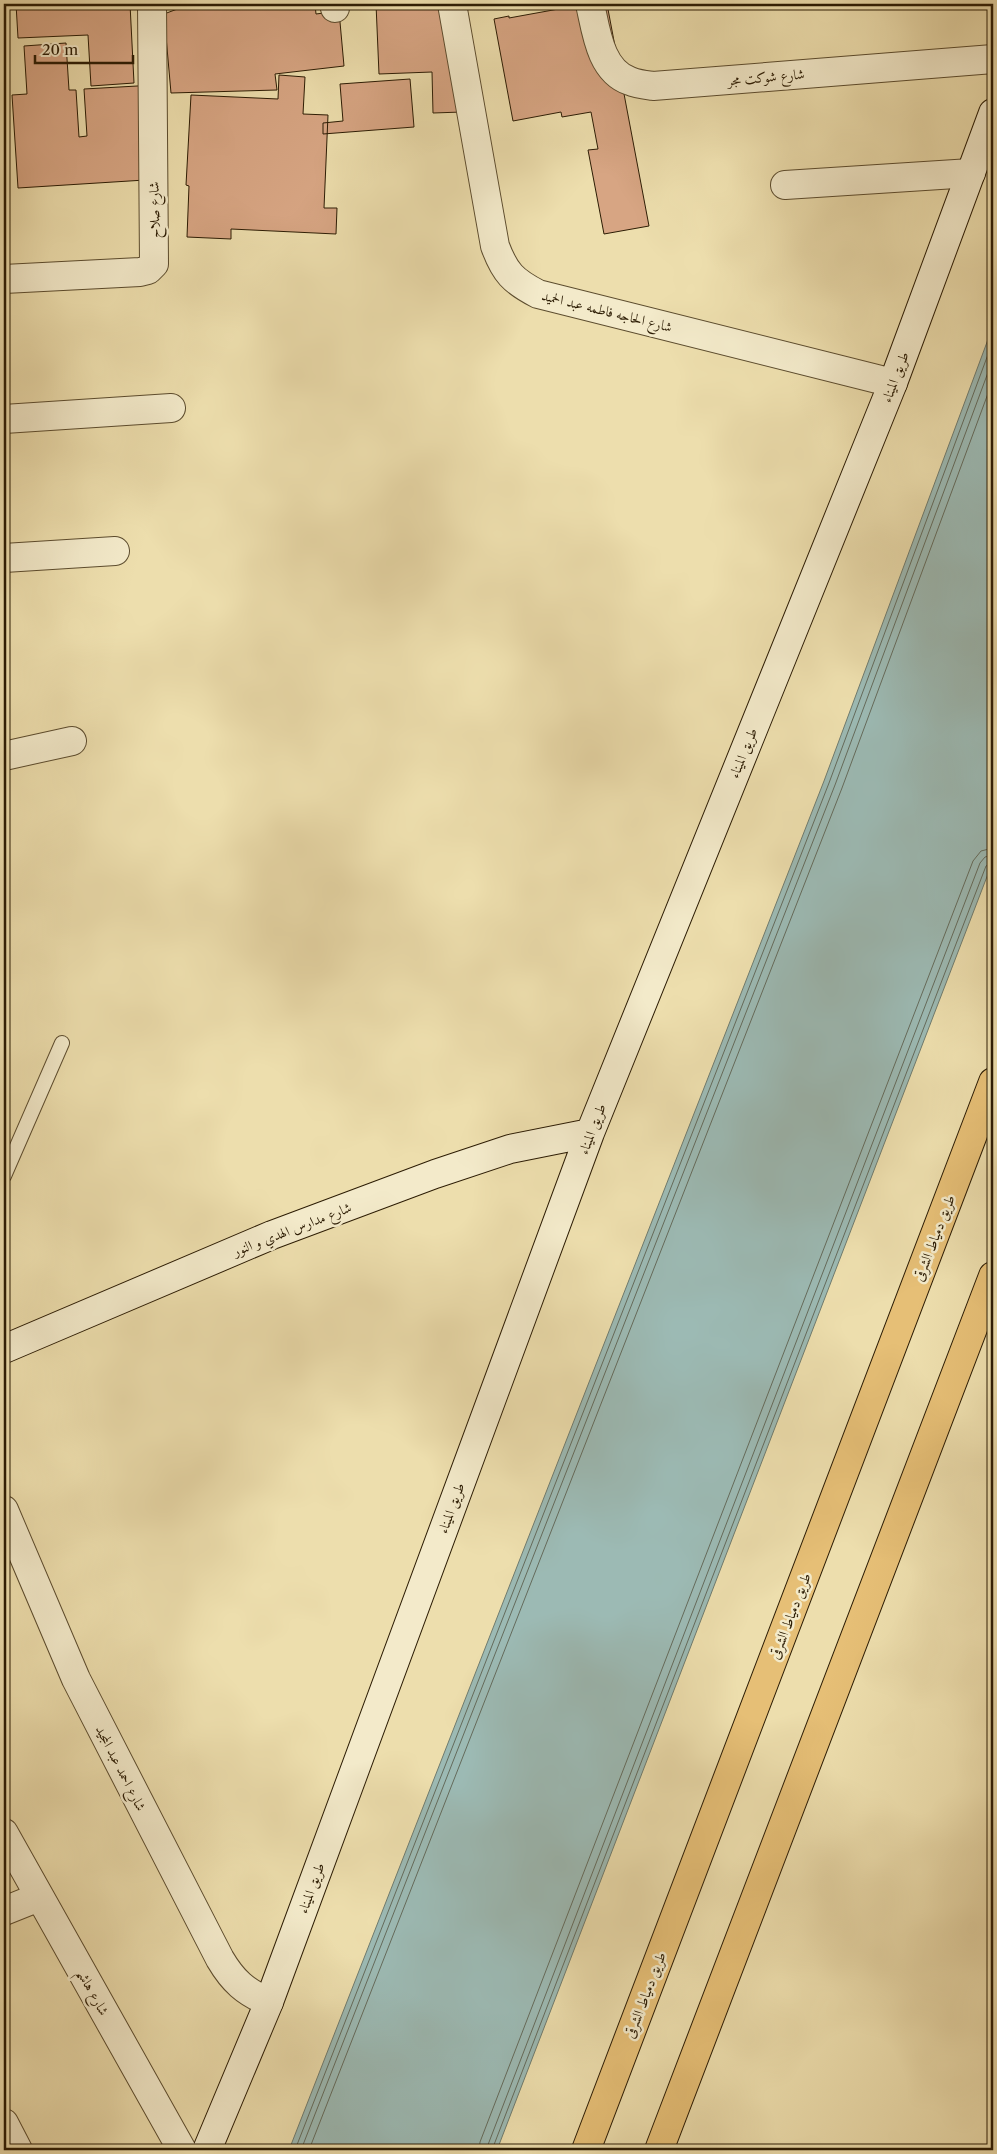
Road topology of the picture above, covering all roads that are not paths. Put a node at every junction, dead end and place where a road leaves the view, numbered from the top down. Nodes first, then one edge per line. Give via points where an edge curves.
1 (152, 4) edge
2 (452, 4) edge
3 (590, 4) edge
4 (993, 59) edge
5 (993, 113) edge
6 (971, 173) junction
7 (785, 185) dead end
8 (4, 279) edge
9 (893, 383) junction
10 (171, 408) dead end
11 (4, 419) edge
12 (114, 551) dead end
13 (4, 558) edge
14 (72, 740) dead end
15 (4, 756) edge
16 (62, 1043) dead end
17 (993, 1082) edge
18 (590, 1133) junction
19 (4, 1176) edge
20 (993, 1276) edge
21 (4, 1349) edge
22 (4, 1510) edge
23 (4, 1833) edge
24 (39, 1897) junction
25 (4, 1911) edge
26 (269, 2002) junction
27 (4, 2123) edge
28 (18, 2150) edge
29 (182, 2150) edge
30 (207, 2150) edge
31 (586, 2150) edge
32 (659, 2150) edge

1 - 8 street, شارع صلاح via 154,264 140,272
2 - 9 street, شارع الحاجه فاطمه عبد الحميد via 494,246 503,267 518,284 538,294
3 - 4 street, شارع شوكت مجر via 598,40 608,64 628,80 653,86
5 - 6 street, طريق الميناء
6 - 7 street
6 - 9 street, طريق الميناء
9 - 18 street, طريق الميناء
10 - 11 street
12 - 13 street
14 - 15 street
16 - 19 lane
17 - 31 highway, طريق دمياط الشرقى
18 - 21 street, شارع مدارس الهدي و النور via 510,1149 435,1174 272,1235
18 - 26 street, طريق الميناء
20 - 32 highway
22 - 26 street, شارع احمد عبد المجيد via 76,1679 220,1960 232,1979 248,1994
23 - 24 street, شارع هاشم
24 - 25 street
24 - 29 street, شارع هاشم
26 - 30 street, طريق الميناء
27 - 28 street

